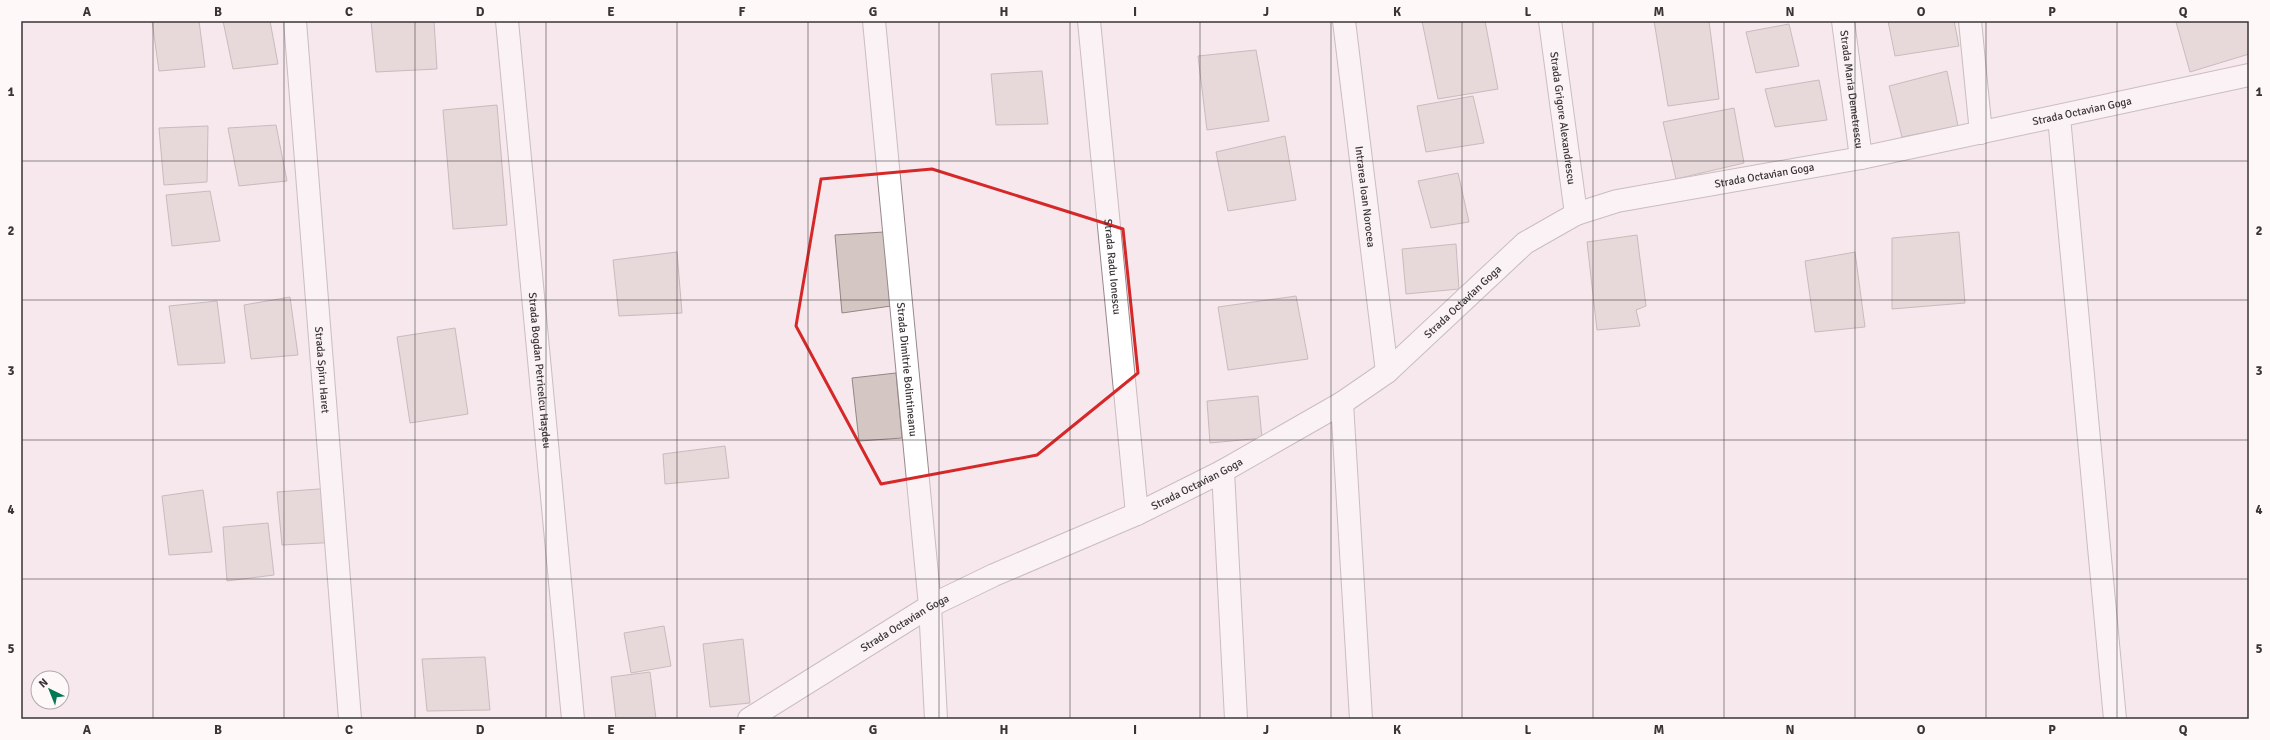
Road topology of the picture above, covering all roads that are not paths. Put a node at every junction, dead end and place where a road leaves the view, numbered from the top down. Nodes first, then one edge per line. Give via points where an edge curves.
1 (295, 21) edge
2 (507, 21) edge
3 (874, 21) edge
4 (1089, 21) edge
5 (1344, 21) edge
6 (1550, 21) edge
7 (1843, 21) edge
8 (1970, 21) edge
9 (2249, 76) edge
10 (2058, 117) junction
11 (1981, 133) junction
12 (1861, 158) junction
13 (1576, 214) junction
14 (1387, 372) junction
15 (1342, 402) junction
16 (1223, 471) junction
17 (1137, 514) junction
18 (930, 606) junction
19 (350, 719) edge
20 (573, 719) edge
21 (749, 719) edge
22 (936, 719) edge
23 (1236, 719) edge
24 (1361, 719) edge
25 (2115, 719) edge

1 - 19 street, Strada Spiru Haret
2 - 20 street, Strada Bogdan Petricelcu Hașdeu
3 - 18 street, Strada Dimitrie Bolintineanu
4 - 17 street, Strada Radu Ionescu
5 - 14 street, Intrarea Ioan Norocea
6 - 13 street, Strada Grigore Alexandrescu
7 - 12 street, Strada Maria Demetrescu
8 - 11 street
9 - 10 street, Strada Octavian Goga
10 - 11 street, Strada Octavian Goga
10 - 25 street
11 - 12 street, Strada Octavian Goga
12 - 13 street, Strada Octavian Goga via 1617,201
13 - 14 street, Strada Octavian Goga via 1525,243
14 - 15 street, Strada Octavian Goga
15 - 16 street, Strada Octavian Goga
15 - 24 street
16 - 17 street, Strada Octavian Goga
16 - 23 street
17 - 18 street, Strada Octavian Goga via 994,575
18 - 21 street, Strada Octavian Goga
18 - 22 street, Strada Dimitrie Bolintineanu

